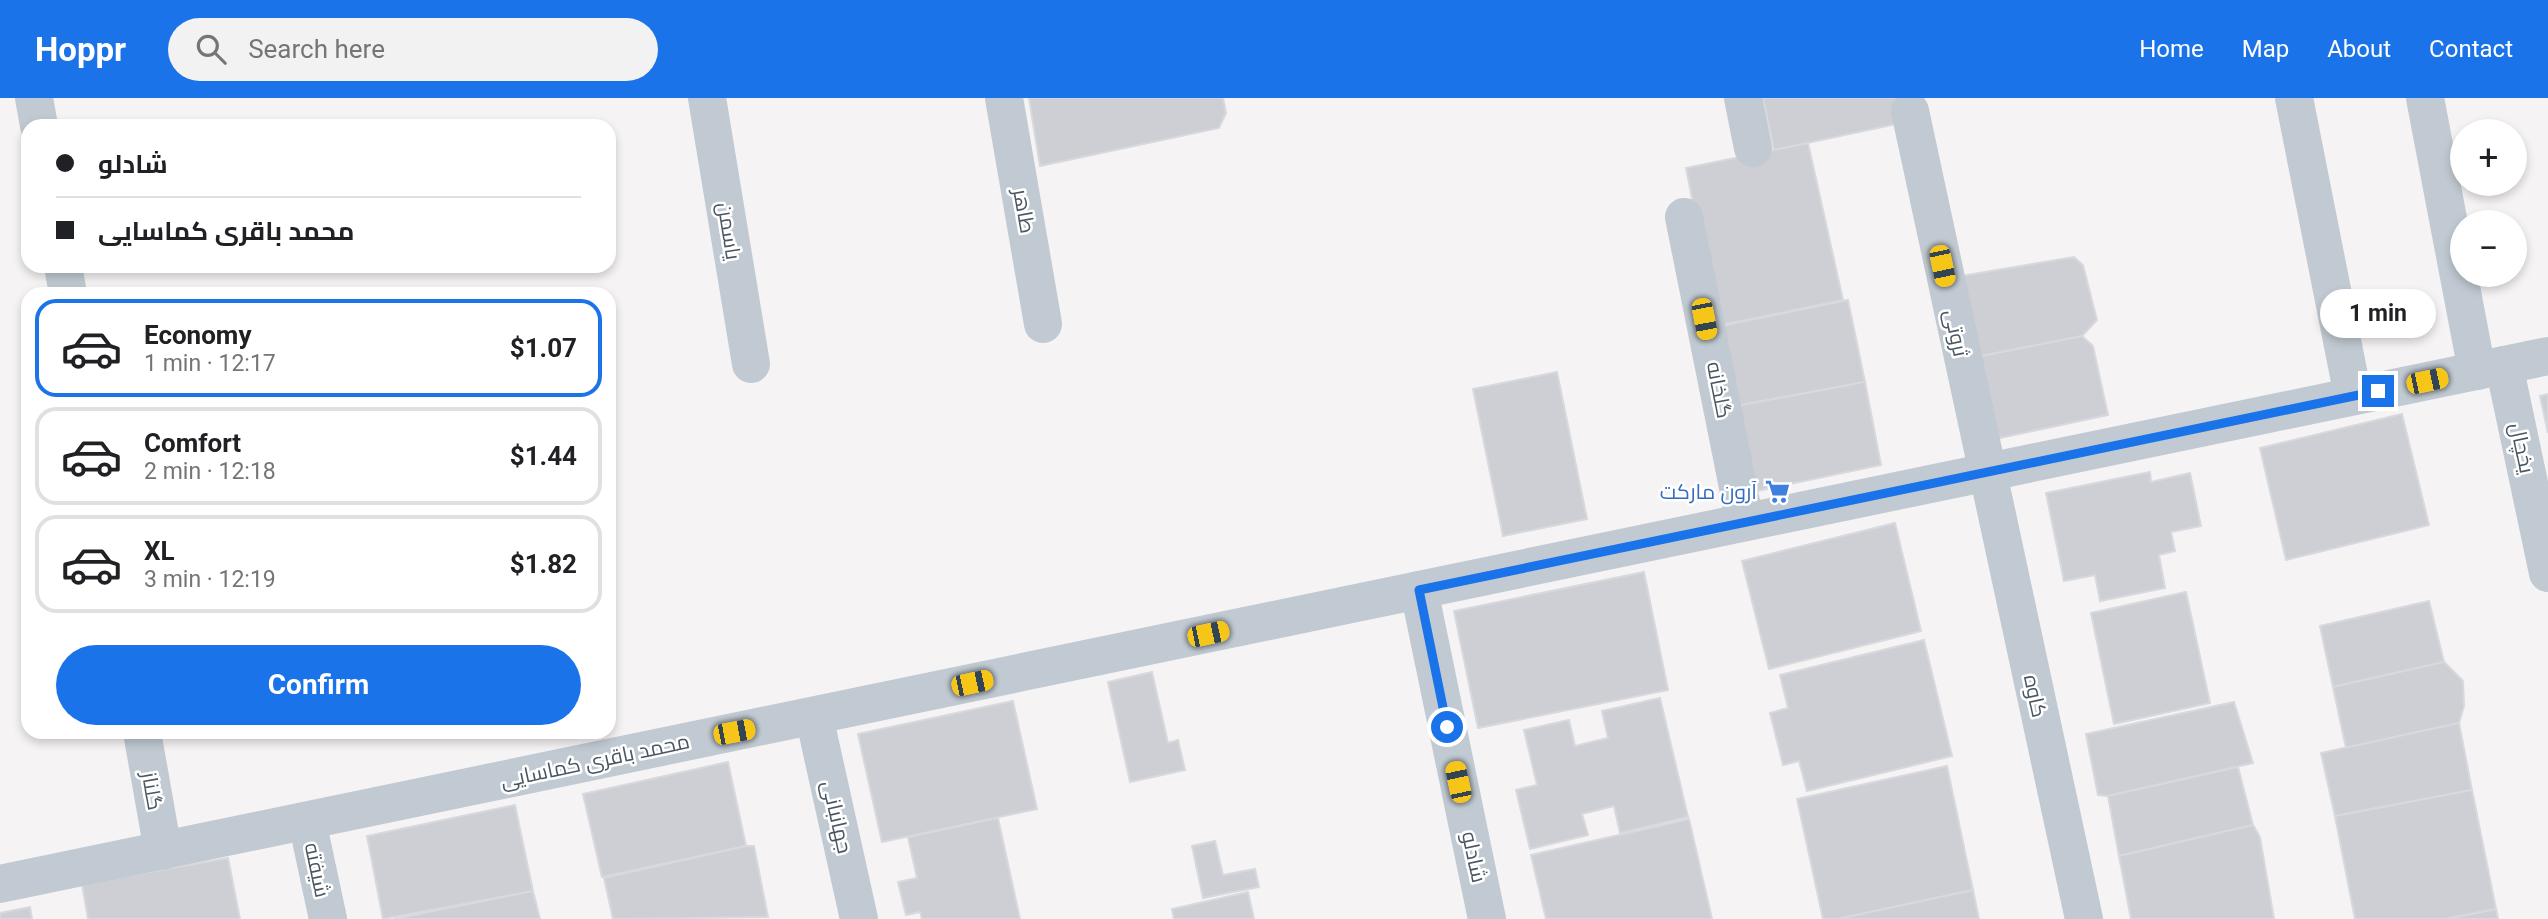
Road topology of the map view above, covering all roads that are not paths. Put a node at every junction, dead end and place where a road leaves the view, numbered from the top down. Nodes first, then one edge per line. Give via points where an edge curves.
1 (34, 98) edge
2 (707, 98) edge
3 (1004, 98) edge
4 (1743, 98) edge
5 (2294, 98) edge
6 (2426, 98) edge
7 (1910, 111) dead end
8 (38, 119) edge
9 (1753, 148) dead end
10 (1684, 217) dead end
11 (1043, 324) dead end
12 (2548, 356) edge
13 (751, 364) dead end
14 (2491, 368) junction
15 (2353, 397) junction
16 (1986, 473) junction
17 (1745, 522) junction
18 (2548, 573) edge
19 (1419, 590) junction
20 (814, 716) junction
21 (143, 739) edge
22 (306, 821) junction
23 (163, 850) junction
24 (0, 884) edge
25 (328, 919) edge
26 (859, 919) edge
27 (1487, 919) edge
28 (2084, 919) edge

1 - 8 street
2 - 13 street, یاسمن
3 - 11 street, طاهر
4 - 9 street
5 - 15 street
6 - 14 street, یخچال
7 - 16 street, ثروتی
10 - 17 street, گلخانه
12 - 14 street, محمد باقری کماسایی
14 - 15 street, محمد باقری کماسایی
14 - 18 street, یخچال
15 - 16 street, محمد باقری کماسایی
16 - 17 street, محمد باقری کماسایی
16 - 28 street, کاوه
17 - 19 street, محمد باقری کماسایی
19 - 20 street, محمد باقری کماسایی
19 - 27 street, شادلو
20 - 22 street, محمد باقری کماسایی
20 - 26 street, جهانبانی
21 - 23 street, گلناز
22 - 23 street, محمد باقری کماسایی
22 - 25 street, شیفته
23 - 24 street, محمد باقری کماسایی

